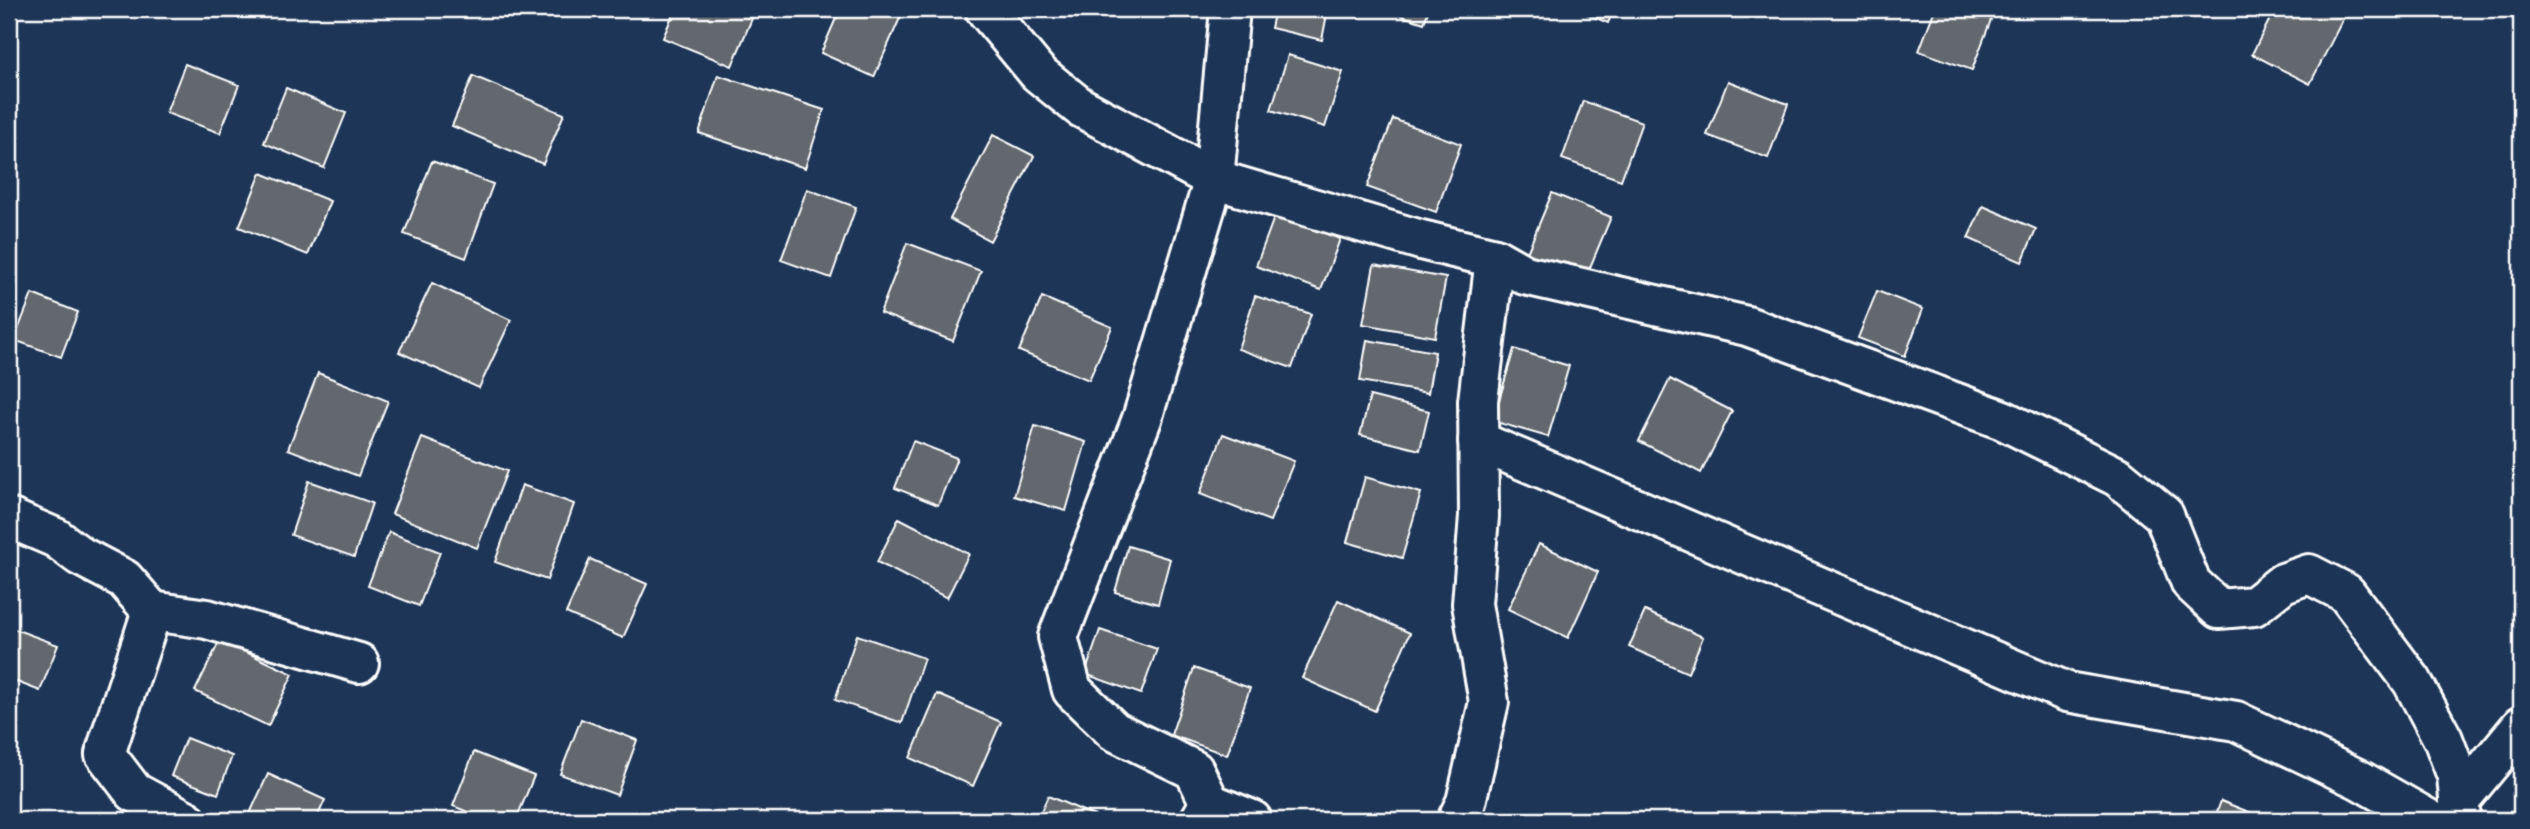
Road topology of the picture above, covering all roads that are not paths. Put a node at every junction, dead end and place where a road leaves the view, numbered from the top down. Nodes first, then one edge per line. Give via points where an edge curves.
1 (985, 9) edge
2 (1230, 9) edge
3 (1214, 179) junction
4 (1495, 258) junction
5 (1478, 441) junction
6 (9, 518) edge
7 (152, 611) junction
8 (359, 663) dead end
9 (2521, 726) edge
10 (1205, 811) edge
11 (2450, 814) edge
12 (186, 820) edge
13 (1252, 820) edge
14 (1457, 820) edge

1 - 3 street via 1038,73 1080,107
2 - 3 street
3 - 4 street
3 - 10 street via 1142,419 1058,637 1072,690 1114,731 1194,770
4 - 5 street via 1478,401
4 - 11 street via 1525,275 1747,326 2014,426 2118,477 2164,516 2191,583 2219,609 2254,606 2283,583 2309,573 2346,593 2412,681 2443,739 2457,776
5 - 11 street via 2067,692 2236,721 2358,779
5 - 14 street via 1479,516 1472,604 1489,702 1466,802
6 - 7 street via 56,538 124,579
7 - 8 street via 207,619
7 - 12 street via 105,754 134,792
9 - 11 street
10 - 13 street

